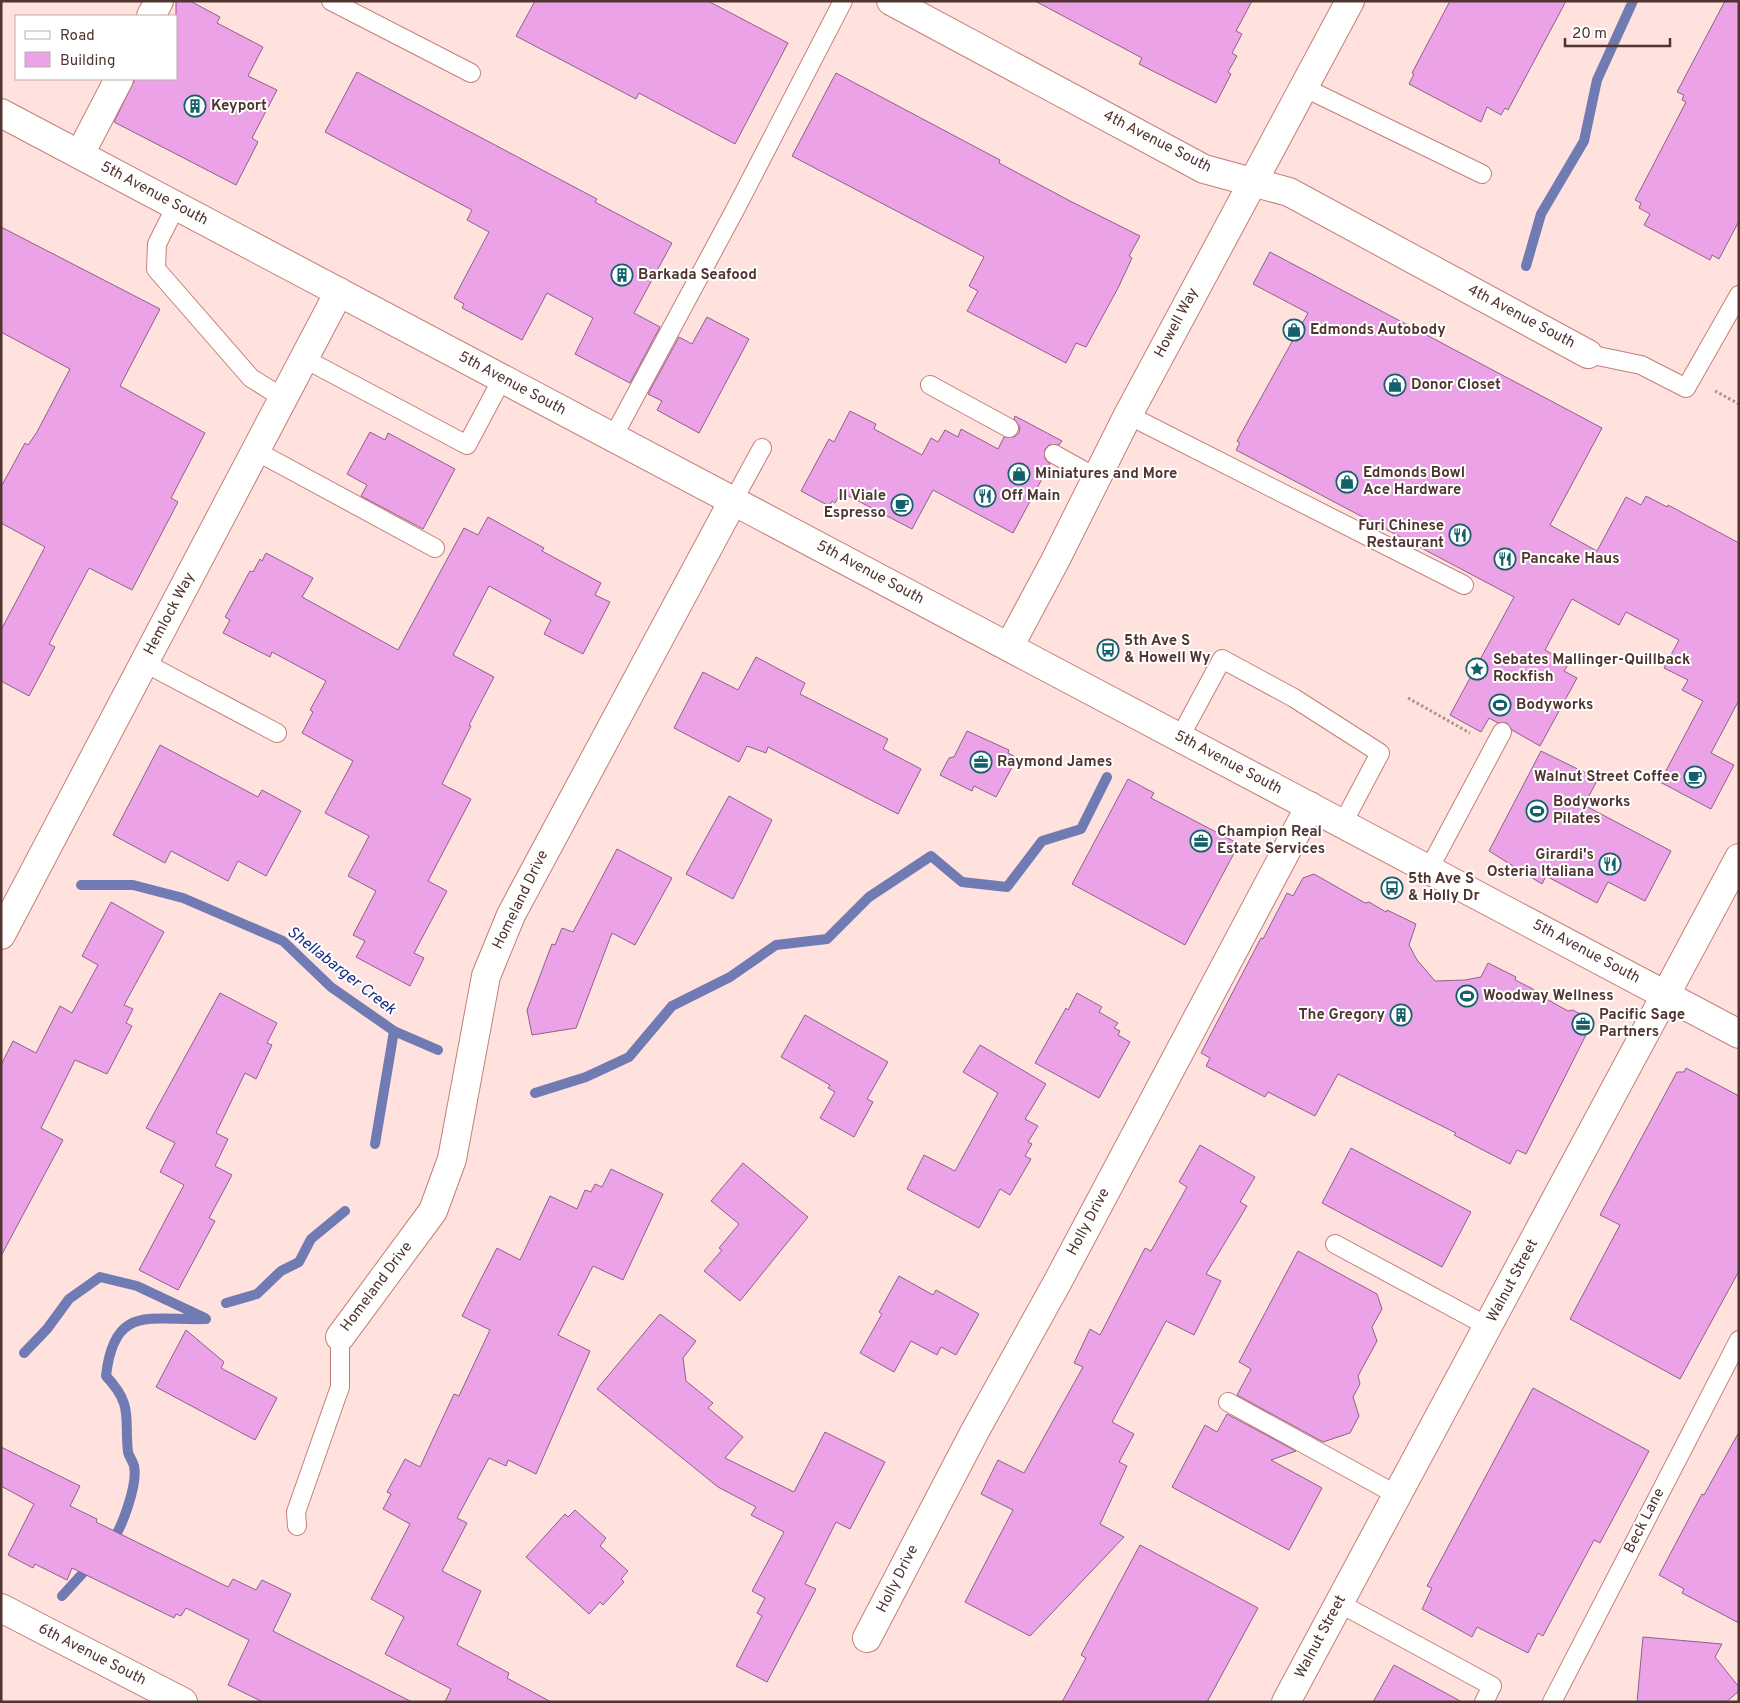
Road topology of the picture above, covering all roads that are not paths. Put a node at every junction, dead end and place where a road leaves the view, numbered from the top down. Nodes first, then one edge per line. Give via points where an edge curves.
1 (159, 1) edge
2 (330, 1) edge
3 (843, 1) edge
4 (891, 1) edge
5 (1350, 1) edge
6 (152, 15) edge
7 (470, 73) dead end
8 (118, 80) edge
9 (1303, 87) junction
10 (1, 113) edge
11 (80, 154) junction
12 (1482, 174) dead end
13 (1252, 182) junction
14 (176, 206) junction
15 (339, 292) junction
16 (1739, 294) edge
17 (1588, 354) joint
18 (305, 359) junction
19 (502, 379) junction
20 (930, 385) dead end
21 (284, 398) junction
22 (1128, 415) junction
23 (1009, 428) dead end
24 (613, 437) junction
25 (762, 448) dead end
26 (256, 451) junction
27 (1054, 454) dead end
28 (1097, 478) junction
29 (733, 501) junction
30 (435, 548) dead end
31 (1464, 585) dead end
32 (1009, 647) junction
33 (145, 663) junction
34 (277, 732) dead end
35 (1180, 738) junction
36 (1498, 739) road end
37 (1310, 806) junction
38 (1343, 823) junction
39 (1739, 858) edge
40 (1429, 869) junction
41 (1, 935) edge
42 (1666, 994) junction
43 (1739, 1034) edge
44 (1335, 1244) dead end
45 (1489, 1327) junction
46 (340, 1337) joint
47 (1739, 1340) edge
48 (1228, 1402) dead end
49 (1397, 1495) junction
50 (297, 1526) dead end
51 (1339, 1603) junction
52 (1, 1608) edge
53 (867, 1638) dead end
54 (182, 1702) edge
55 (1286, 1702) edge
56 (1484, 1702) edge
57 (1552, 1702) edge

1 - 6 street
2 - 7 lane
3 - 24 lane
4 - 13 street, 4th Avenue South via 1204,168
5 - 9 street, Howell Way
8 - 11 street
9 - 12 lane
9 - 13 street, Howell Way
10 - 11 street, 5th Avenue South
11 - 14 street, 5th Avenue South
13 - 17 street, 4th Avenue South via 1289,192
13 - 22 street, Howell Way
14 - 15 street, 5th Avenue South
14 - 21 lane via 157,244 156,269 251,378
15 - 18 street, Hemlock Way
15 - 19 street, 5th Avenue South
16 - 17 lane via 1686,388 1641,365
18 - 19 lane via 467,445
18 - 21 street, Hemlock Way
19 - 24 street, 5th Avenue South
20 - 23 lane
21 - 26 street, Hemlock Way
22 - 28 street, Howell Way
22 - 31 lane
24 - 29 street, 5th Avenue South
25 - 29 lane
26 - 30 lane
26 - 33 street, Hemlock Way
27 - 28 lane
28 - 32 street, Howell Way
29 - 32 street, 5th Avenue South
29 - 46 street, Homeland Drive via 511,915 486,976 452,1159 434,1211
32 - 35 street, 5th Avenue South
33 - 34 lane
33 - 41 street, Hemlock Way
35 - 37 street, 5th Avenue South
35 - 38 lane via 1222,659 1294,698 1380,753
36 - 40 lane
37 - 38 street, 5th Avenue South
37 - 53 street, Holly Drive
38 - 40 street, 5th Avenue South
39 - 42 street, Walnut Street
40 - 42 street, 5th Avenue South
42 - 43 street, 5th Avenue South
42 - 45 street, Walnut Street
44 - 45 lane
45 - 49 street, Walnut Street
46 - 50 lane via 340,1388 296,1512
47 - 57 lane, Beck Lane
48 - 49 lane
49 - 51 street, Walnut Street
51 - 55 street, Walnut Street
51 - 56 lane via 1492,1686
52 - 54 street, 6th Avenue South

